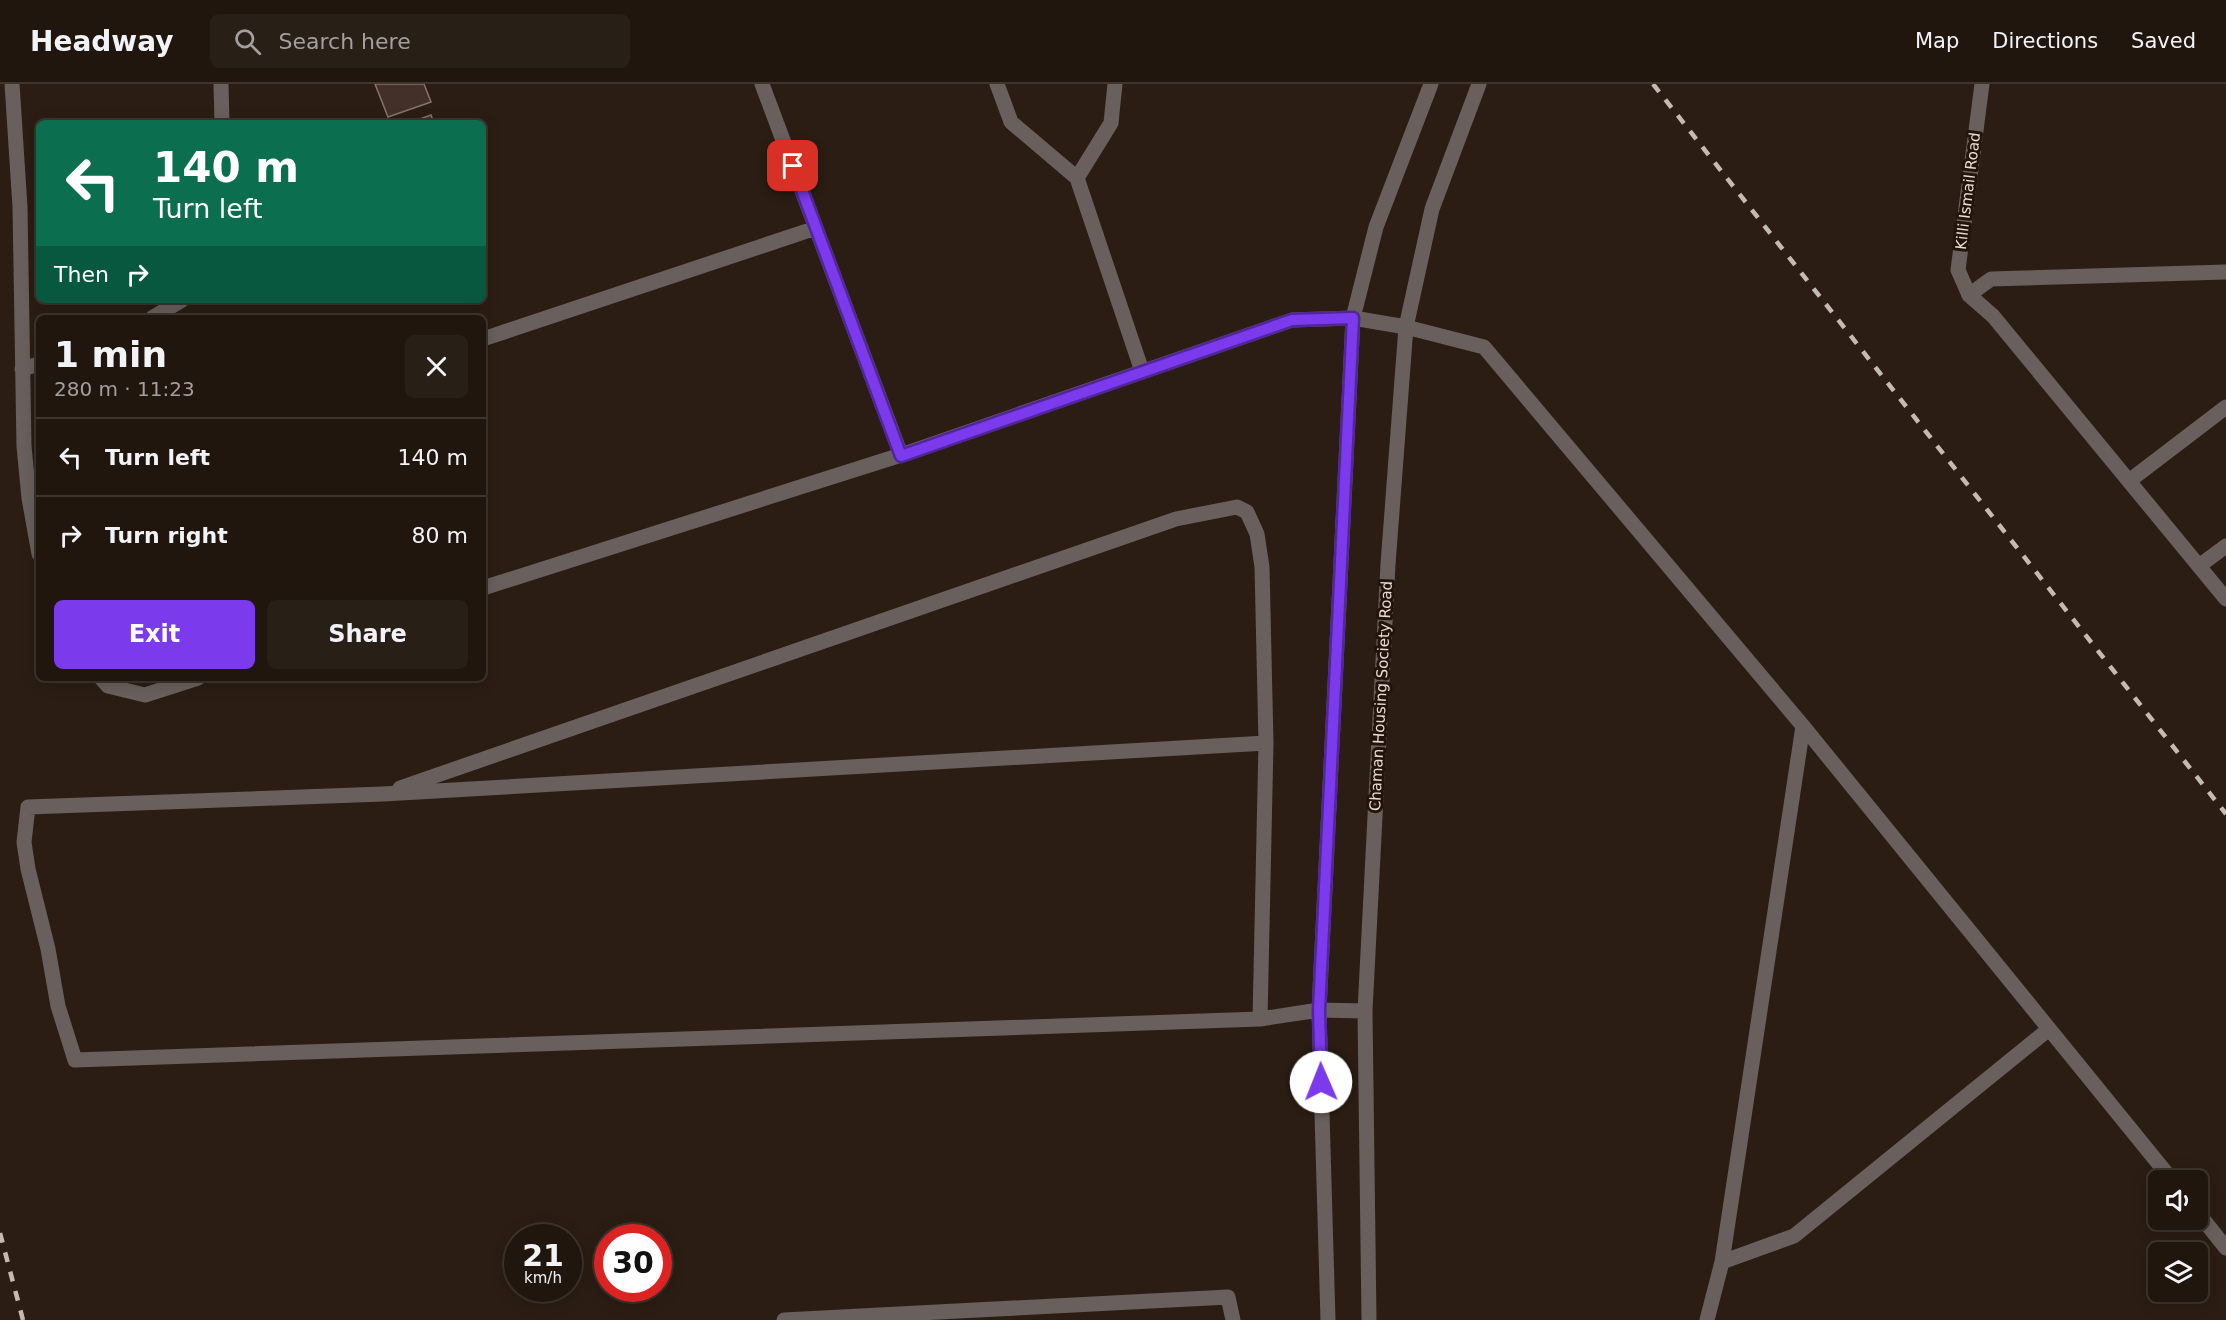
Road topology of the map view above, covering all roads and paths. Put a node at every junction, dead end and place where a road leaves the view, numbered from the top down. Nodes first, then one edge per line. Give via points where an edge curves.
1 (12, 84) edge
2 (220, 84) edge
3 (762, 84) edge
4 (997, 84) edge
5 (1115, 84) edge
6 (1431, 84) edge
7 (1479, 84) edge
8 (1982, 84) edge
9 (222, 120) edge
10 (1077, 178) junction
11 (816, 228) junction
12 (2226, 272) edge
13 (1969, 295) junction
14 (177, 303) edge
15 (157, 315) edge
16 (1353, 318) junction
17 (1406, 327) junction
18 (486, 338) edge
19 (36, 365) edge
20 (22, 369) junction
21 (1142, 372) junction
22 (2226, 406) edge
23 (901, 456) junction
24 (2129, 481) junction
25 (36, 537) edge
26 (2226, 546) edge
27 (2199, 566) junction
28 (486, 587) edge
29 (2226, 599) edge
30 (104, 681) edge
31 (189, 681) edge
32 (1803, 726) junction
33 (1266, 743) junction
34 (383, 794) junction
35 (1319, 1010) junction
36 (1365, 1011) junction
37 (1260, 1019) junction
38 (2049, 1029) junction
39 (2164, 1170) edge
40 (2208, 1226) edge
41 (2226, 1248) edge
42 (1722, 1262) junction
43 (784, 1320) edge
44 (1233, 1320) edge
45 (1328, 1320) edge
46 (1369, 1320) edge
47 (1707, 1320) edge

1 - 20 street via 20,207
2 - 9 street
3 - 11 street
4 - 10 street via 1011,122
5 - 10 street via 1111,123
6 - 16 street via 1376,227
7 - 17 street, Chaman Housing Society Road via 1432,209
8 - 13 street, Killi Ismail Road via 1958,270
10 - 21 street
11 - 18 street
11 - 23 street
12 - 13 street via 1991,279
13 - 24 street via 1993,316
14 - 15 street
16 - 17 street
16 - 21 street via 1292,320
16 - 35 street
17 - 32 street via 1484,347
17 - 36 street, Chaman Housing Society Road via 1388,564
19 - 20 street
20 - 25 street via 24,446
21 - 23 street
22 - 24 street
23 - 28 street
24 - 27 street
26 - 27 street
27 - 29 street
30 - 31 street via 108,686 145,695
32 - 38 street
32 - 42 street
33 - 34 street
33 - 34 street via 1262,567 1257,534 1246,513 1238,507 1176,519
33 - 37 street
34 - 37 street via 28,807 24,842 28,869 58,1006 75,1060
35 - 36 street
35 - 37 street
35 - 45 street
36 - 46 street, Chaman Housing Society Road
38 - 39 street
38 - 42 street via 1794,1236
40 - 41 street
42 - 47 street
43 - 44 street via 1228,1297

